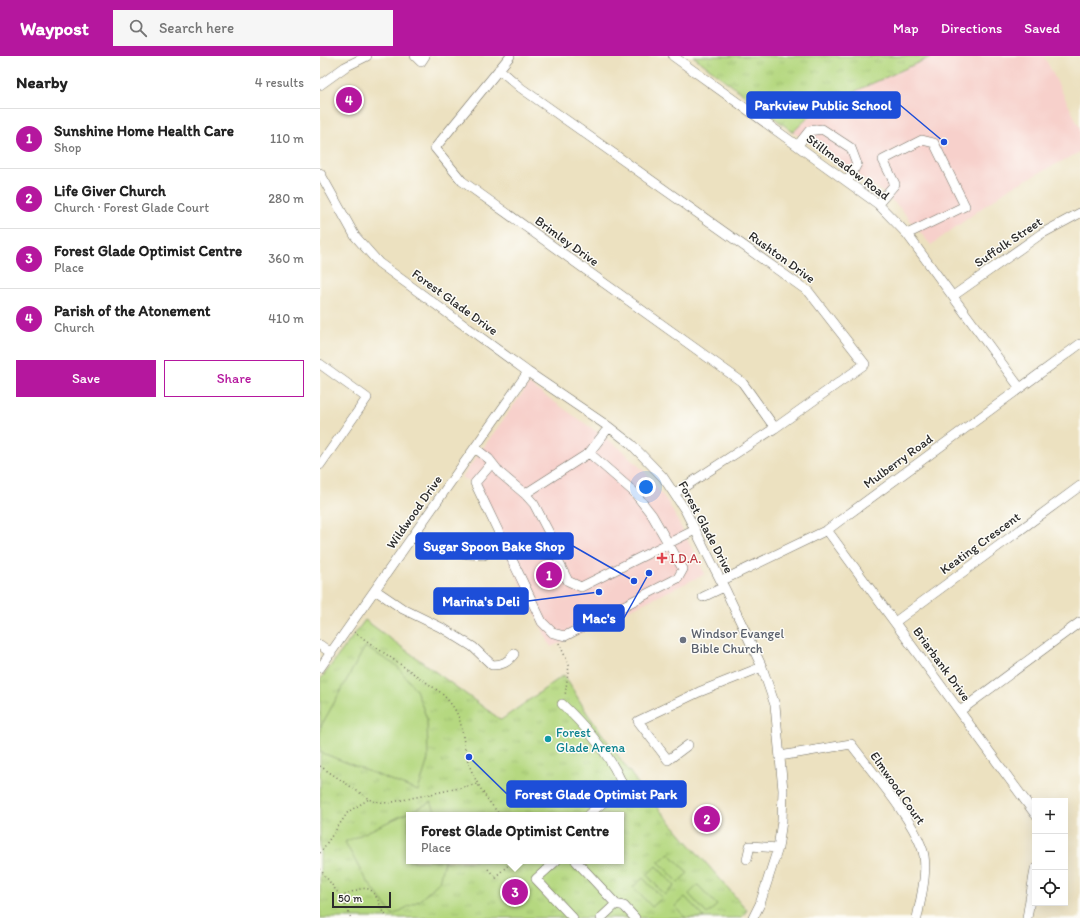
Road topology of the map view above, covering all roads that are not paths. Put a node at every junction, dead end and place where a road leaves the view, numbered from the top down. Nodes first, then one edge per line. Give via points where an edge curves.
1 (367, 56) edge
2 (415, 56) edge
3 (425, 56) edge
4 (510, 56) edge
5 (673, 56) edge
6 (499, 69) junction
7 (320, 85) edge
8 (798, 145) junction
9 (320, 173) edge
10 (848, 181) junction
11 (878, 204) junction
12 (1080, 214) edge
13 (907, 234) junction
14 (953, 296) junction
15 (1080, 344) edge
16 (320, 364) edge
17 (528, 372) junction
18 (1020, 388) junction
19 (609, 427) junction
20 (775, 428) junction
21 (475, 448) junction
22 (589, 453) junction
23 (492, 463) junction
24 (320, 465) edge
25 (1080, 486) edge
26 (675, 493) junction
27 (525, 494) junction
28 (695, 530) junction
29 (827, 530) junction
30 (413, 536) junction
31 (668, 542) junction
32 (446, 554) tunnel mouth
33 (468, 554) tunnel mouth
34 (484, 555) dead end
35 (723, 584) junction
36 (375, 590) junction
37 (703, 598) dead end
38 (895, 622) junction
39 (1080, 622) edge
40 (320, 645) edge
41 (331, 652) junction
42 (514, 654) dead end
43 (762, 667) junction
44 (320, 668) edge
45 (562, 704) road end
46 (960, 711) junction
47 (688, 745) dead end
48 (780, 756) junction
49 (1032, 810) edge
50 (592, 812) edge
51 (778, 848) junction
52 (747, 859) dead end
53 (553, 864) edge
54 (579, 864) edge
55 (1035, 870) edge
56 (616, 904) junction
57 (573, 918) edge
58 (601, 918) edge
59 (635, 918) edge
60 (753, 918) edge
61 (918, 918) edge
62 (1027, 918) edge

1 - 7 street via 345,67
2 - 3 street via 420,62
4 - 6 street, Brimley Drive
5 - 8 street, Stillmeadow Road
6 - 20 street, Brimley Drive via 435,148 462,182 742,382
6 - 20 street, Rushton Drive via 520,88 809,292 865,364
8 - 10 street, Stillmeadow Road
8 - 10 street via 809,131 822,129 851,148 857,164
9 - 17 street, Forest Glade Drive via 355,236 379,263
10 - 11 street, Stillmeadow Road
11 - 13 street, Stillmeadow Road
11 - 13 street via 895,184 883,160 922,140 934,143 965,206
12 - 14 street, Suffolk Street via 1041,234
13 - 14 street, Stillmeadow Road
14 - 18 street, Stillmeadow Road
15 - 18 street, Mulberry Road
16 - 24 street via 367,398
17 - 19 street, Forest Glade Drive
17 - 21 street, Wildwood Drive
18 - 29 street, Mulberry Road
19 - 22 street
19 - 26 street, Forest Glade Drive via 649,461
20 - 26 street, Rushton Drive
21 - 23 street
21 - 30 street, Wildwood Drive
22 - 27 street
22 - 31 street via 634,492
23 - 27 street
23 - 31 street via 476,483 542,622 553,633 565,636 678,578 683,569
25 - 38 street, Keating Crescent
26 - 28 street, Forest Glade Drive
27 - 31 street via 534,504 558,550 558,561 568,581 581,587
28 - 31 street
28 - 35 street, Forest Glade Drive
29 - 35 street, Mulberry Road
29 - 38 street, Briarbank Drive
30 - 32 street via 431,549
30 - 36 street, Wildwood Drive
33 - 34 street
35 - 37 street, Mulberry Road
35 - 43 street, Forest Glade Drive
36 - 41 street, Wildwood Drive
36 - 42 street via 402,609 444,629 473,648 492,665 501,665
38 - 46 street, Briarbank Drive
39 - 46 street
40 - 41 street
41 - 44 street, Wildwood Drive
43 - 47 street via 699,692 638,722 668,760
43 - 48 street, Forest Glade Drive via 774,700
45 - 50 street via 584,725 621,781 617,791
46 - 49 street, Briarbank Drive
48 - 51 street, Forest Glade Drive via 783,790
48 - 61 street, Elmwood Court via 850,744 905,817 922,848 924,874
51 - 52 street via 750,846
51 - 60 street, Forest Glade Drive
53 - 57 street via 536,879
54 - 56 street
55 - 62 street
56 - 58 street
56 - 59 street via 624,906

